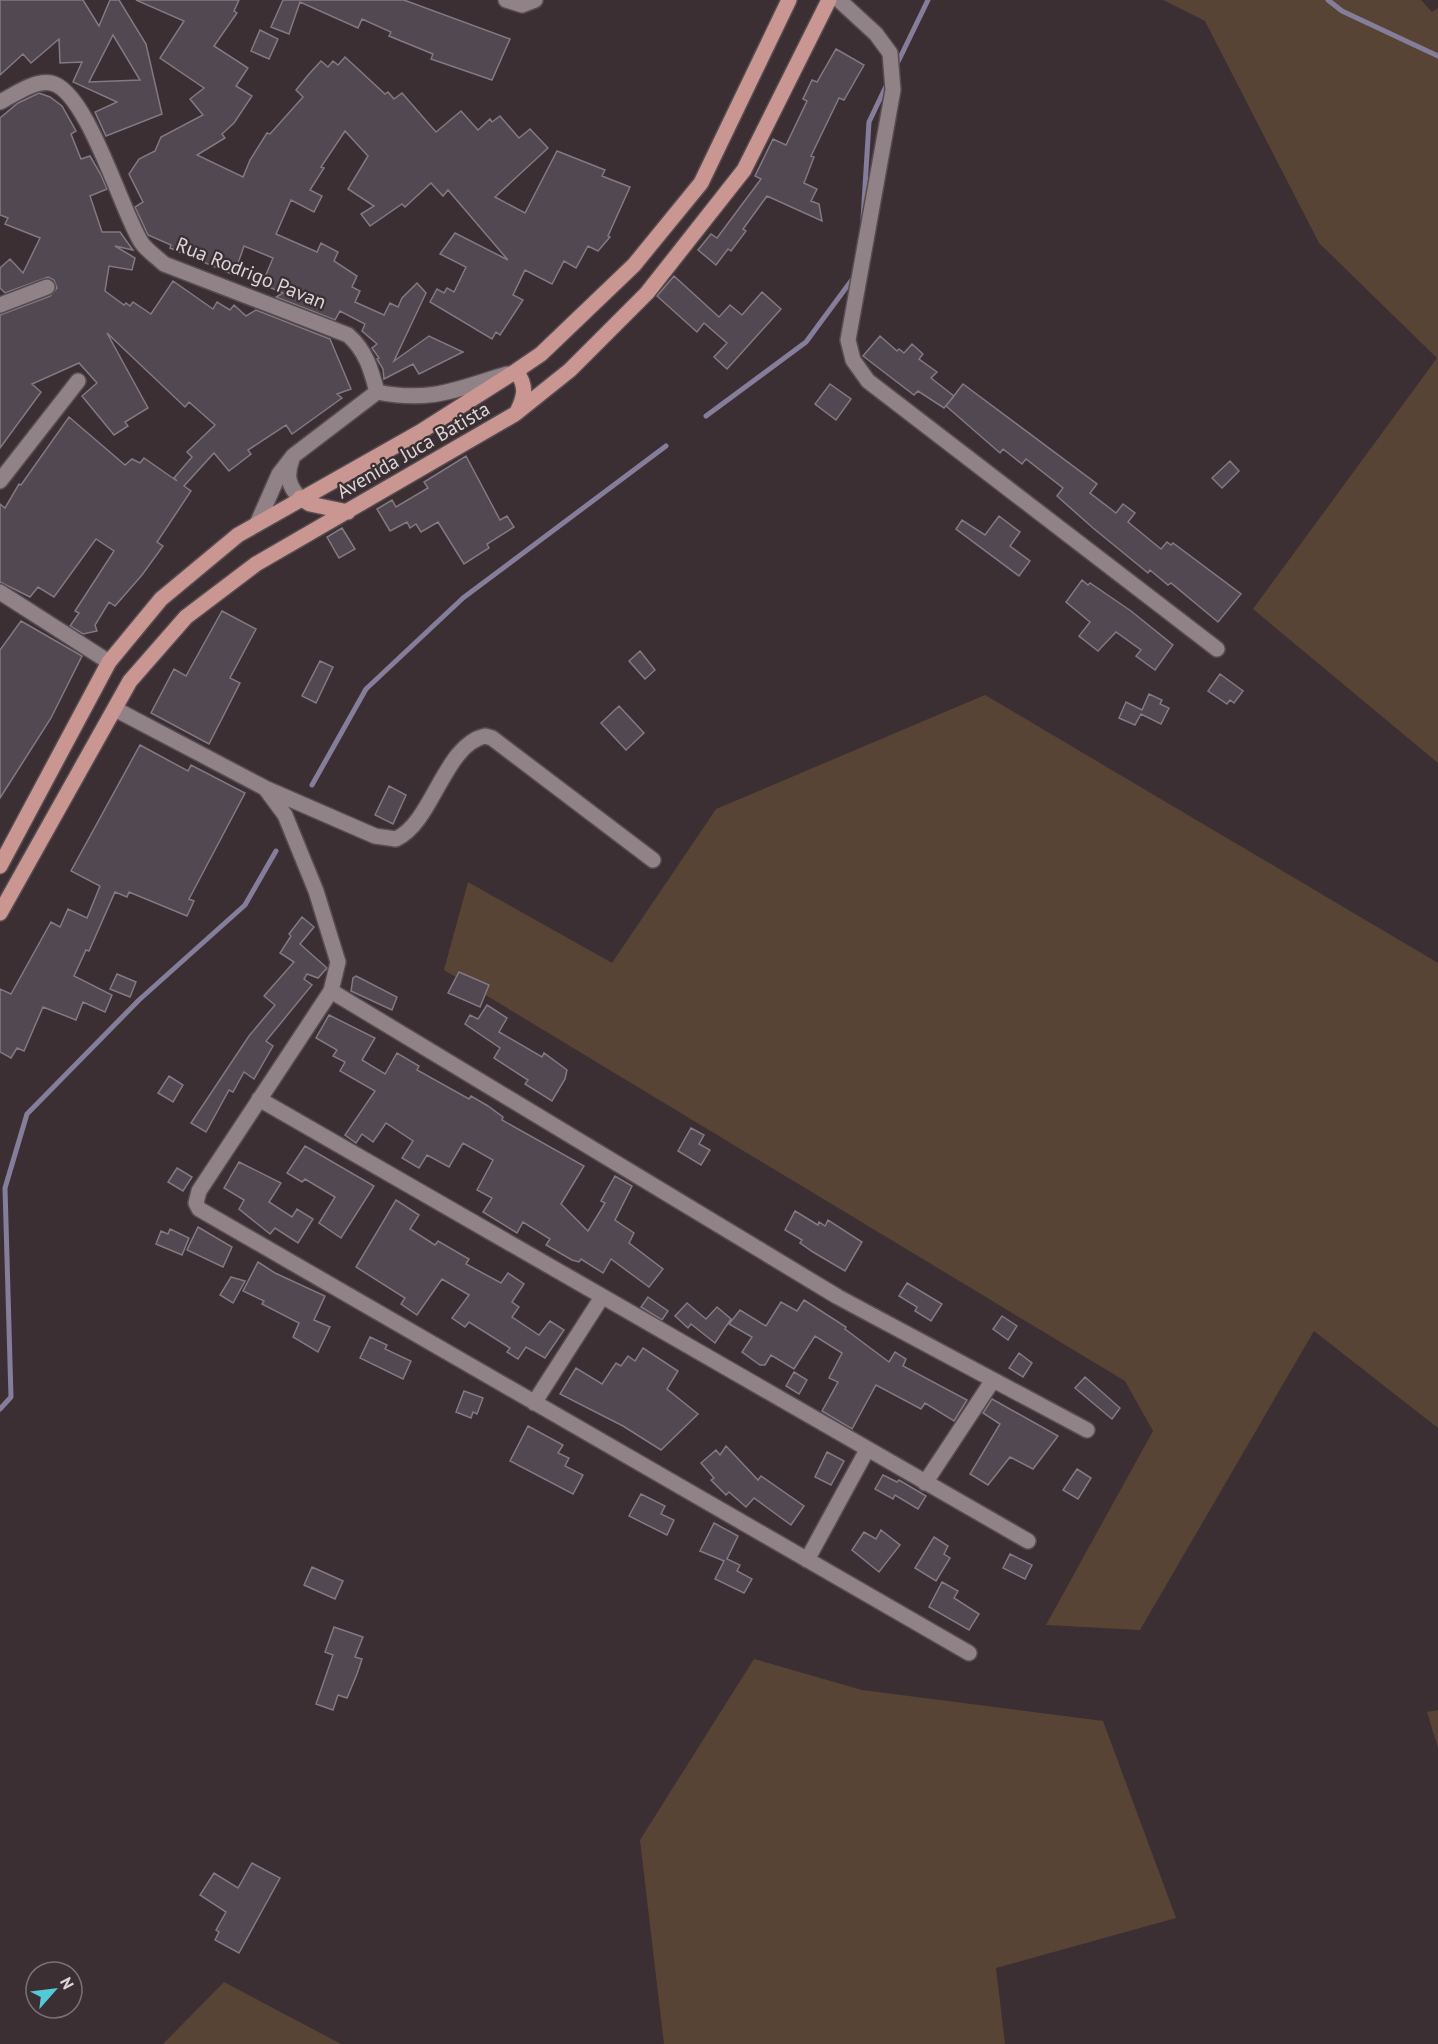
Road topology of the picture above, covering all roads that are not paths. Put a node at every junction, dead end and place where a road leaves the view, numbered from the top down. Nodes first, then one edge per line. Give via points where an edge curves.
1 (506, 0) edge
2 (535, 0) edge
3 (789, 0) edge
4 (829, 0) edge
5 (839, 0) edge
6 (0, 102) edge
7 (46, 287) dead end
8 (0, 305) edge
9 (516, 371) junction
10 (78, 381) dead end
11 (377, 392) junction
12 (515, 414) junction
13 (293, 456) junction
14 (0, 481) edge
15 (300, 498) junction
16 (348, 513) junction
17 (257, 524) junction
18 (0, 592) edge
19 (1217, 648) dead end
20 (109, 662) junction
21 (115, 709) junction
22 (265, 788) junction
23 (653, 860) dead end
24 (0, 866) edge
25 (0, 913) edge
26 (330, 991) junction
27 (259, 1099) junction
28 (602, 1297) junction
29 (993, 1380) junction
30 (534, 1403) junction
31 (1087, 1430) dead end
32 (867, 1450) junction
33 (925, 1483) junction
34 (1028, 1541) dead end
35 (807, 1560) junction
36 (969, 1653) dead end

1 - 2 street via 522,4
3 - 9 main road, Avenida Juca Batista via 701,183 634,265 541,354
4 - 12 main road, Avenida Juca Batista via 744,170 646,293 570,370
5 - 19 street via 876,34 890,53 893,90 848,340 853,360 868,381
6 - 11 street, Rua Rodrigo Pavan via 39,84 61,87 77,105 96,141 142,244 164,264 348,335 363,350
7 - 8 street
9 - 11 street via 425,397 405,398
9 - 12 main road via 524,397
9 - 15 main road, Avenida Juca Batista via 420,432
10 - 14 street
11 - 13 street
12 - 16 main road, Avenida Juca Batista
13 - 15 street via 288,475
13 - 17 street via 279,474
15 - 16 main road
15 - 17 main road, Avenida Juca Batista
16 - 21 main road, Avenida Juca Batista via 256,564 186,617 130,681
17 - 20 main road, Avenida Juca Batista via 238,535 161,599
18 - 20 street
20 - 24 main road, Avenida Juca Batista
21 - 22 street
21 - 25 main road, Avenida Juca Batista
22 - 23 street via 375,836 396,839 410,828 468,744 485,736
22 - 26 street via 285,815 316,891 338,962
26 - 27 street
26 - 29 street via 838,1297
27 - 28 street
27 - 30 street via 199,1191 199,1209
28 - 30 street
28 - 32 street
29 - 31 street
29 - 33 street
30 - 35 street
32 - 33 street
32 - 35 street
33 - 34 street
35 - 36 street

